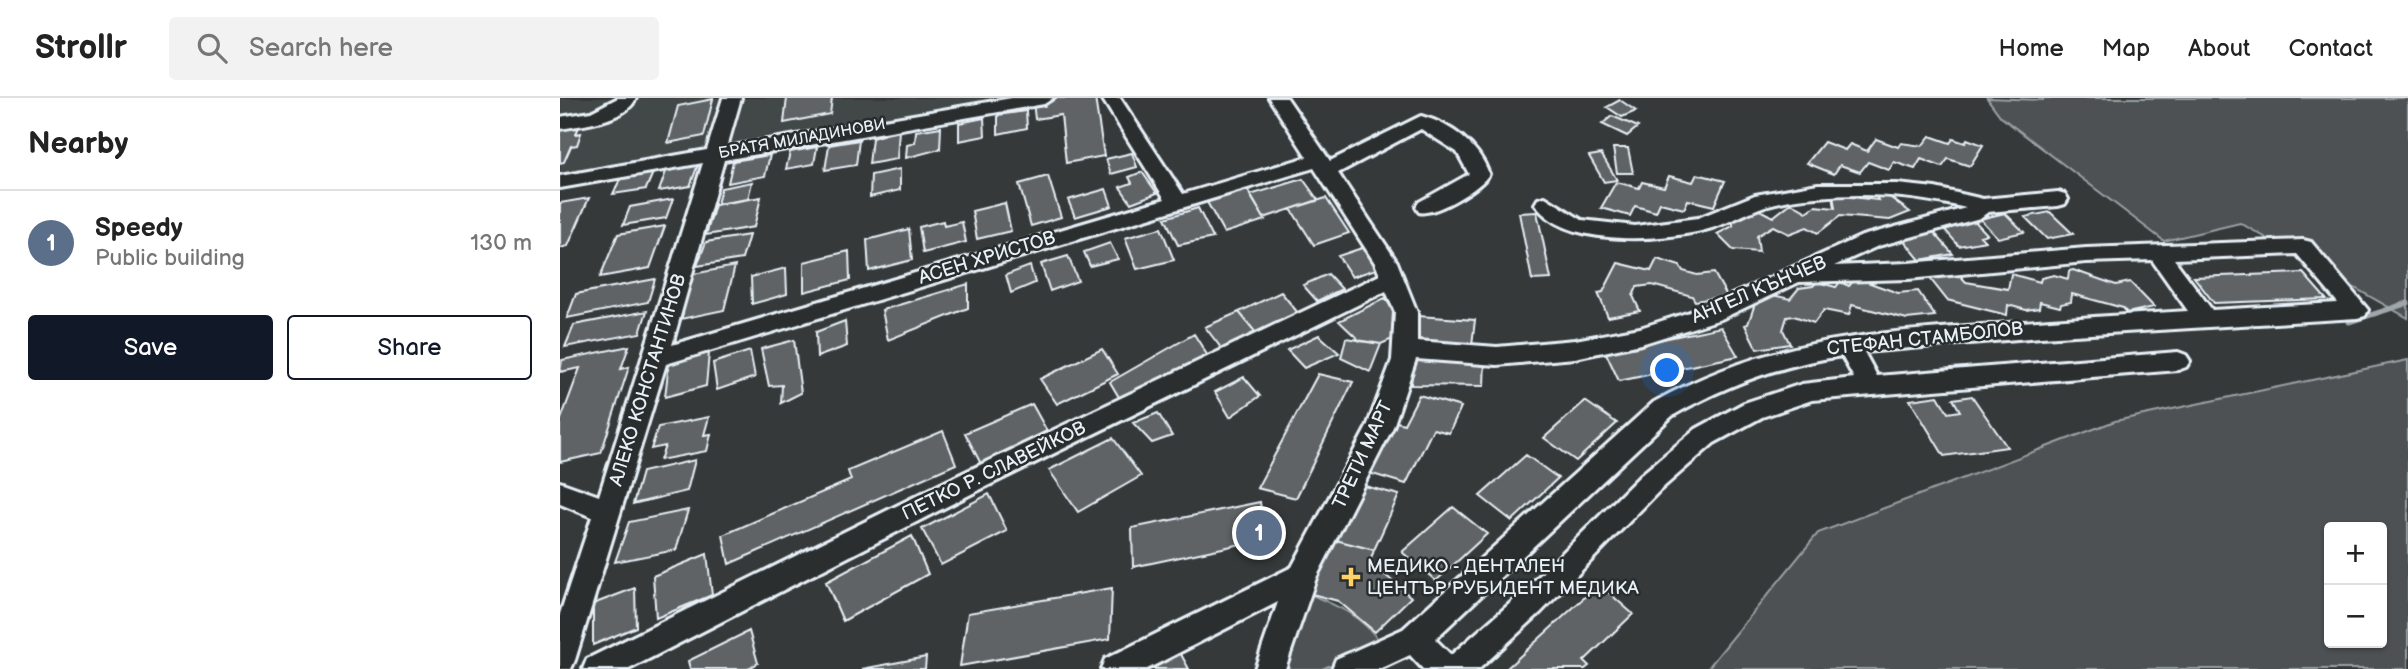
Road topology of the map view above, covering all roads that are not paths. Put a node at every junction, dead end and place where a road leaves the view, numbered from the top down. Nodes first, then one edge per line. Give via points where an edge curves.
1 (627, 98) edge
2 (732, 98) edge
3 (1044, 98) edge
4 (1111, 98) edge
5 (1278, 98) edge
6 (560, 123) edge
7 (715, 154) junction
8 (1323, 166) junction
9 (560, 182) edge
10 (2058, 199) dead end
11 (1177, 201) junction
12 (1545, 204) dead end
13 (1983, 206) junction
14 (1426, 207) dead end
15 (2158, 252) junction
16 (1800, 275) junction
17 (1393, 278) junction
18 (2205, 318) junction
19 (1847, 344) junction
20 (1404, 349) junction
21 (656, 358) junction
22 (2178, 361) dead end
23 (1870, 385) junction
24 (560, 493) edge
25 (608, 511) junction
26 (1302, 576) junction
27 (1414, 639) junction
28 (560, 660) edge
29 (598, 669) edge
30 (1116, 669) edge
31 (1270, 669) edge
32 (1346, 669) edge
33 (1444, 669) edge
34 (1457, 669) edge

1 - 6 street via 596,117
2 - 7 street, АЛЕКО КОНСТАНТИНОВ
3 - 7 street, БРАТЯ МИЛАДИНОВИ
4 - 11 street
5 - 8 street, ТРЕТИ МАРТ
7 - 9 street, БРАТЯ МИЛАДИНОВИ
7 - 21 street, АЛЕКО КОНСТАНТИНОВ
8 - 11 street, АСЕН ХРИСТОВ
8 - 14 street, АСЕН ХРИСТОВ via 1421,122 1457,141 1476,162 1479,174
8 - 17 street, ТРЕТИ МАРТ
10 - 13 street
11 - 21 street, АСЕН ХРИСТОВ
12 - 13 street via 1577,226 1625,233 1702,224 1773,197 1840,188 1935,194
13 - 16 street, АНГЕЛ КЪНЧЕВ via 1870,241
15 - 16 street
15 - 18 street
15 - 18 street, СТЕФАН СТАМБОЛОВ via 2303,247 2357,310
16 - 20 street, АНГЕЛ КЪНЧЕВ via 1713,313 1641,336 1575,349 1497,356
17 - 20 street, ТРЕТИ МАРТ via 1406,312
17 - 29 street, ПЕТКО Р. СЛАВЕЙКОВ via 968,483
18 - 19 street, СТЕФАН СТАМБОЛОВ
19 - 23 street
19 - 27 street, СТЕФАН СТАМБОЛОВ via 1740,370 1663,409
20 - 26 street, ТРЕТИ МАРТ via 1380,427
21 - 25 street, АЛЕКО КОНСТАНТИНОВ
22 - 23 street, СТЕФАН СТАМБОЛОВ
23 - 34 street, СТЕФАН СТАМБОЛОВ via 1795,394 1706,436 1638,494 1531,603
24 - 25 street
25 - 28 street, АЛЕКО КОНСТАНТИНОВ
26 - 30 street
26 - 31 street, ТРЕТИ МАРТ
27 - 32 street, СТЕФАН СТАМБОЛОВ
27 - 33 street

